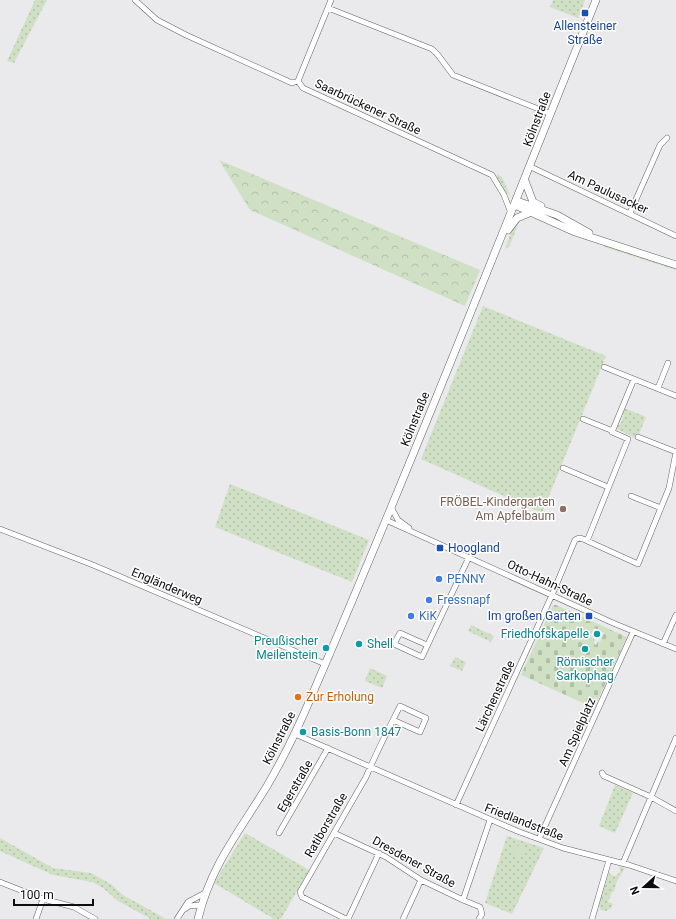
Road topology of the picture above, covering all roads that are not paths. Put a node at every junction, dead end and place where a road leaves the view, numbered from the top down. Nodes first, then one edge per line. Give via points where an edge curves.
1 (135, 0) edge
2 (331, 0) edge
3 (596, 0) edge
4 (328, 8) junction
5 (298, 81) junction
6 (551, 114) junction
7 (667, 138) dead end
8 (531, 167) junction
9 (525, 181) junction
10 (504, 195) junction
11 (516, 203) junction
12 (529, 213) junction
13 (630, 213) junction
14 (512, 215) junction
15 (557, 215) junction
16 (676, 236) edge
17 (603, 241) junction
18 (500, 242) junction
19 (675, 264) edge
20 (668, 363) dead end
21 (604, 367) dead end
22 (634, 379) junction
23 (658, 388) junction
24 (676, 396) edge
25 (583, 419) dead end
26 (612, 431) junction
27 (638, 437) dead end
28 (562, 468) dead end
29 (608, 487) junction
30 (631, 496) dead end
31 (391, 507) junction
32 (661, 508) junction
33 (386, 520) junction
34 (0, 529) edge
35 (416, 533) junction
36 (586, 541) junction
37 (469, 557) junction
38 (552, 595) junction
39 (676, 615) edge
40 (633, 632) junction
41 (663, 644) junction
42 (427, 645) junction
43 (676, 649) edge
44 (325, 664) junction
45 (393, 720) junction
46 (295, 734) junction
47 (676, 738) edge
48 (328, 748) junction
49 (370, 767) junction
50 (602, 773) dead end
51 (651, 797) junction
52 (456, 805) junction
53 (676, 810) edge
54 (490, 820) junction
55 (334, 832) junction
56 (279, 833) dead end
57 (539, 840) junction
58 (379, 853) junction
59 (609, 860) junction
60 (623, 863) junction
61 (421, 880) junction
62 (676, 881) edge
63 (0, 882) edge
64 (205, 894) junction
65 (43, 900) junction
66 (463, 900) junction
67 (201, 905) junction
68 (182, 911) junction
69 (36, 919) edge
70 (95, 919) edge
71 (177, 919) edge
72 (198, 919) edge
73 (347, 919) edge
74 (403, 919) edge
75 (480, 919) edge
76 (592, 919) edge

1 - 5 street, Saarbrückener Straße via 157,20 186,35 292,82
2 - 4 street
3 - 6 main road, Kölnstraße
4 - 5 street
4 - 6 street via 432,49 453,75
5 - 10 street, Saarbrückener Straße via 303,88 492,175
6 - 8 main road, Kölnstraße
7 - 13 street via 660,145
8 - 9 main road, Kölnstraße
8 - 13 street, Am Paulusacker
9 - 11 main road, Kölnstraße
9 - 15 main road via 534,202
10 - 11 street
10 - 14 street, Saarbrückener Straße
11 - 12 main road
11 - 14 main road, Kölnstraße
11 - 15 main road
12 - 17 main road
12 - 18 main road via 517,218
13 - 16 street, Am Paulusacker
14 - 18 main road, Kölnstraße
15 - 17 main road
17 - 19 main road
18 - 31 main road, Kölnstraße
20 - 23 street
21 - 22 street
22 - 23 street
22 - 26 street
23 - 24 street
25 - 26 street
26 - 29 street via 628,439
27 - 32 street via 676,452 669,488
28 - 29 street
29 - 36 street
30 - 32 street
31 - 33 main road, Kölnstraße
31 - 35 street, Otto-Hahn-Straße via 398,520
32 - 36 street via 638,564
33 - 35 street, Otto-Hahn-Straße
33 - 44 main road, Kölnstraße
34 - 44 street, Engländerweg via 93,565
35 - 37 street, Otto-Hahn-Straße
36 - 38 street via 579,538 575,540
37 - 38 street, Otto-Hahn-Straße
37 - 42 street
38 - 40 street, Otto-Hahn-Straße
38 - 52 street, Lärchenstraße
39 - 41 street
40 - 41 street, Otto-Hahn-Straße
40 - 57 street, Am Spielplatz
41 - 43 street, Otto-Hahn-Straße
42 - 42 street via 400,633 395,642 396,645 422,657
44 - 46 main road, Kölnstraße
45 - 45 street via 400,706 426,718 420,732
45 - 49 street
46 - 48 street, Friedlandstraße
46 - 64 main road, Kölnstraße via 267,785 221,858
47 - 51 street
48 - 49 street, Friedlandstraße
48 - 56 street, Egerstraße
49 - 52 street, Friedlandstraße
49 - 55 street, Ratiborstraße
50 - 51 street
51 - 53 street
51 - 60 street
52 - 54 street, Friedlandstraße
54 - 57 street, Friedlandstraße
54 - 66 street
55 - 58 street, Dresdener Straße
55 - 73 street, Ratiborstraße via 300,894
57 - 59 street, Friedlandstraße
58 - 61 street, Dresdener Straße
58 - 73 street
59 - 60 street, Friedlandstraße
59 - 76 street
60 - 62 street, Friedlandstraße
61 - 66 street, Dresdener Straße
61 - 74 street
63 - 65 street
64 - 67 main road, Kölnstraße
64 - 68 street via 188,902
65 - 69 street
65 - 70 street via 70,905
66 - 75 street, Dresdener Straße via 480,907
67 - 68 street via 189,906
67 - 72 main road, Kölnstraße
68 - 71 street

